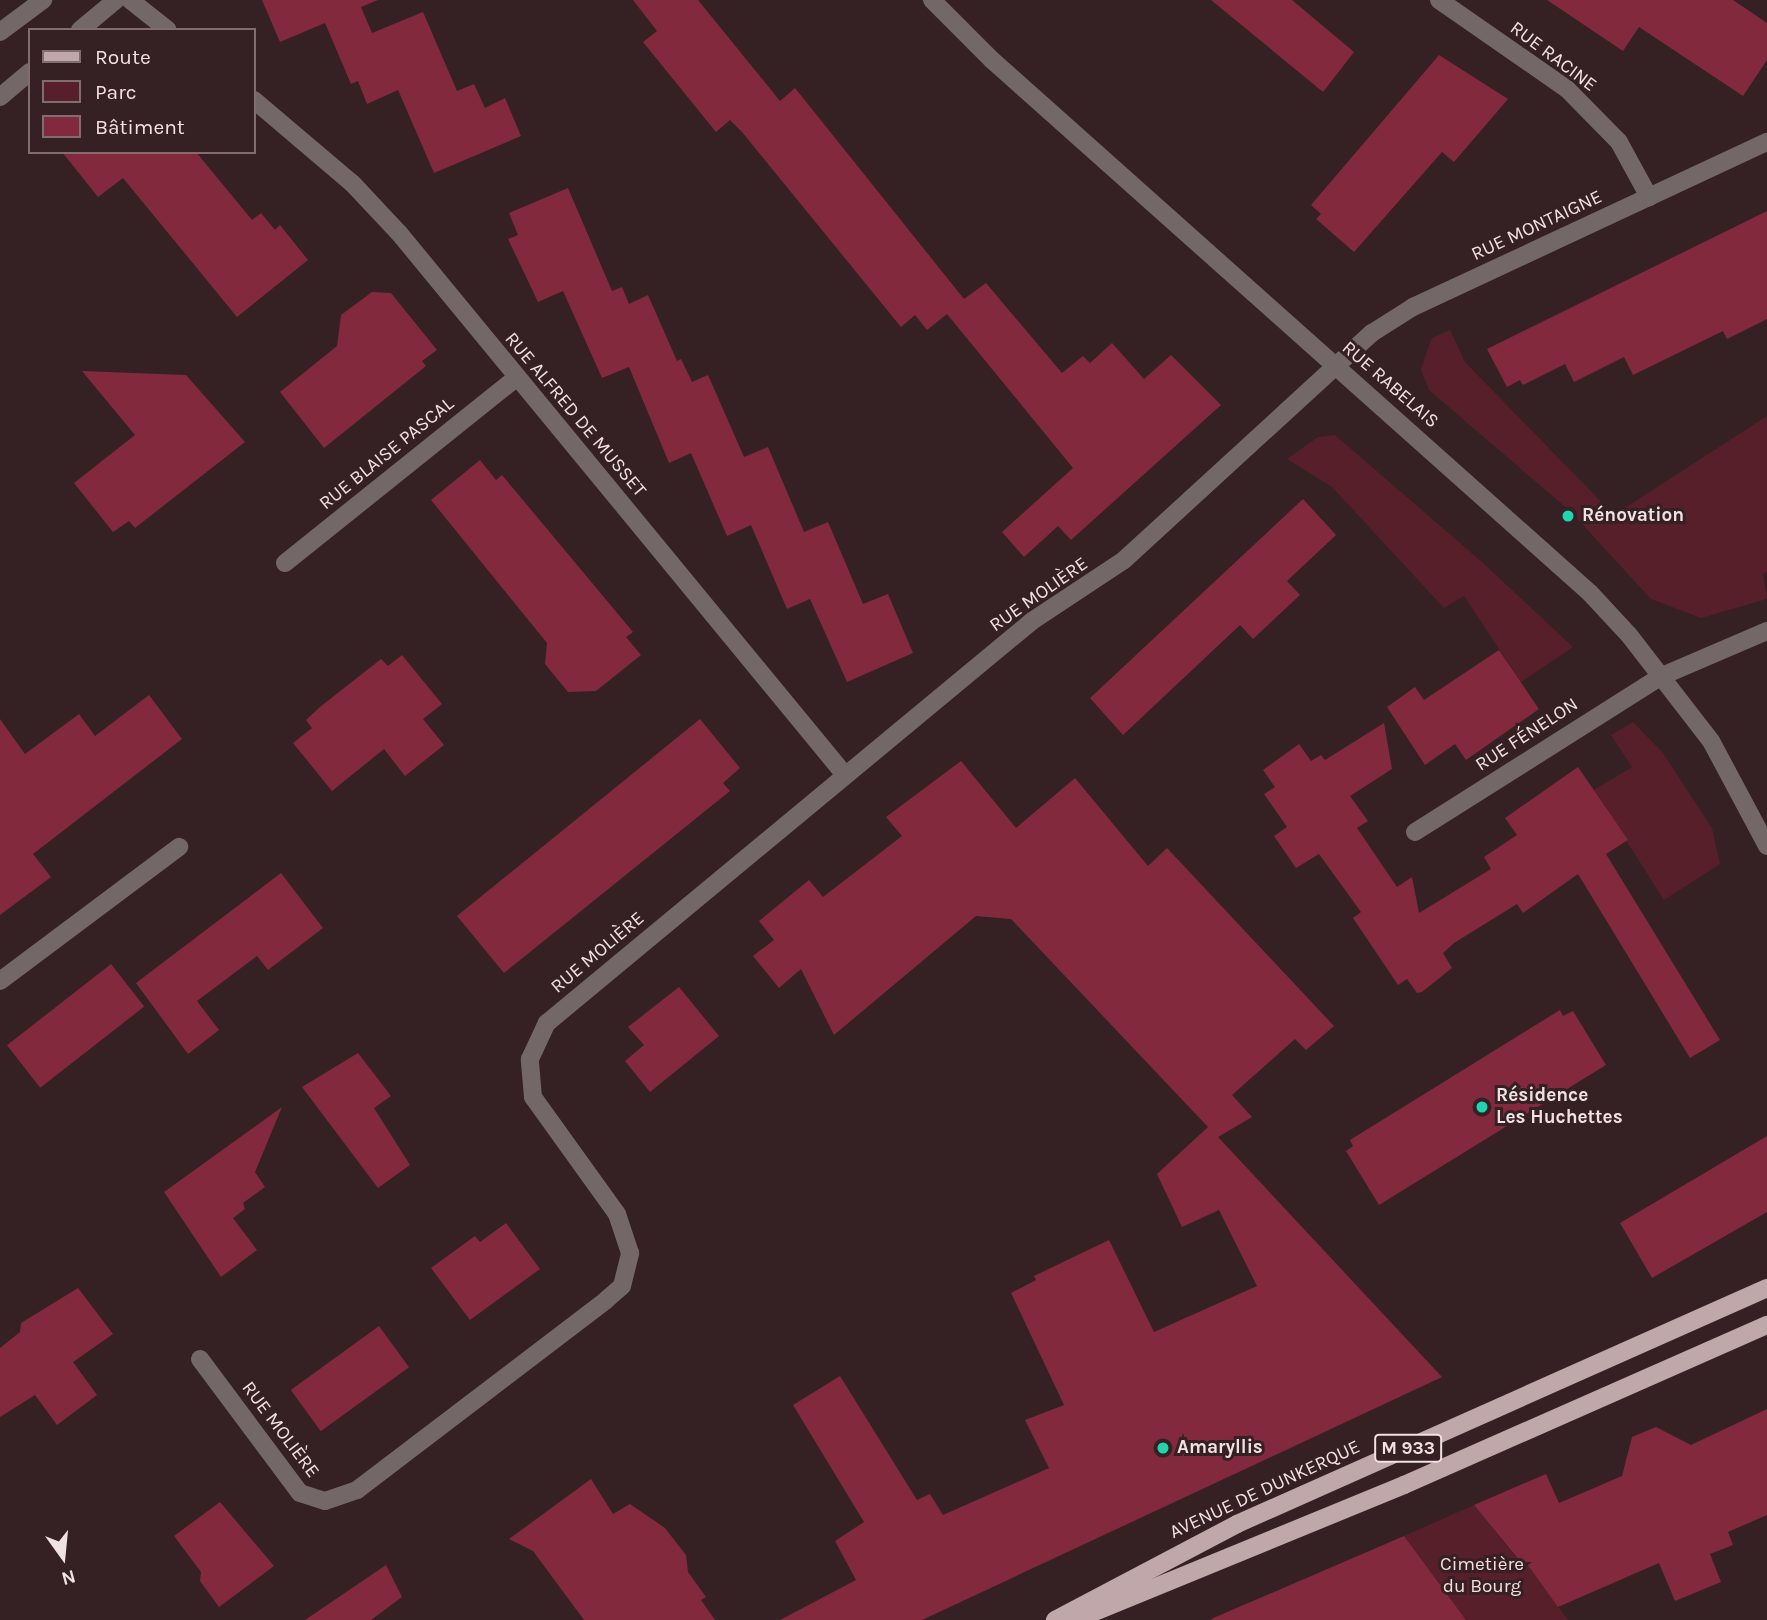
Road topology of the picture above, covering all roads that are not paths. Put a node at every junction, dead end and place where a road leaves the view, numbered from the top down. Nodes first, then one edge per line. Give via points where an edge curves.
1 (43, 0) edge
2 (116, 0) edge
3 (131, 0) edge
4 (932, 0) edge
5 (1439, 0) edge
6 (82, 28) edge
7 (166, 28) edge
8 (0, 32) edge
9 (28, 74) edge
10 (0, 97) edge
11 (256, 102) edge
12 (1767, 142) edge
13 (1649, 197) junction
14 (1336, 365) junction
15 (516, 378) junction
16 (285, 562) dead end
17 (1767, 631) edge
18 (1662, 676) junction
19 (845, 775) junction
20 (1415, 832) dead end
21 (1767, 846) edge
22 (179, 847) dead end
23 (0, 981) edge
24 (1767, 1289) edge
25 (1767, 1325) edge
26 (200, 1359) dead end
27 (1055, 1620) edge
28 (1075, 1620) edge

1 - 8 street
2 - 6 street
3 - 7 street
4 - 14 street, RUE RABELAIS via 992,60
5 - 13 street, RUE RACINE via 1577,98 1619,142
9 - 10 street
11 - 15 street, RUE ALFRED DE MUSSET via 373,205
12 - 13 street, RUE MONTAIGNE
13 - 14 street, RUE MONTAIGNE via 1413,307 1372,333
14 - 18 street, RUE RABELAIS via 1541,546 1629,635
14 - 19 street, RUE MOLIÈRE via 1124,560 1032,621
15 - 16 street, RUE BLAISE PASCAL
15 - 19 street, RUE ALFRED DE MUSSET
17 - 18 street, RUE FÉNELON
18 - 20 street, RUE FÉNELON
18 - 21 street, RUE RABELAIS via 1711,741
19 - 26 street, RUE MOLIÈRE via 561,1011 538,1037 530,1059 533,1097 617,1214 625,1232 629,1270 606,1300 357,1490 325,1501 300,1493
22 - 23 street
24 - 27 main road, AVENUE DE DUNKERQUE / M 933 via 1237,1524
25 - 28 main road, M 933 via 1417,1480

